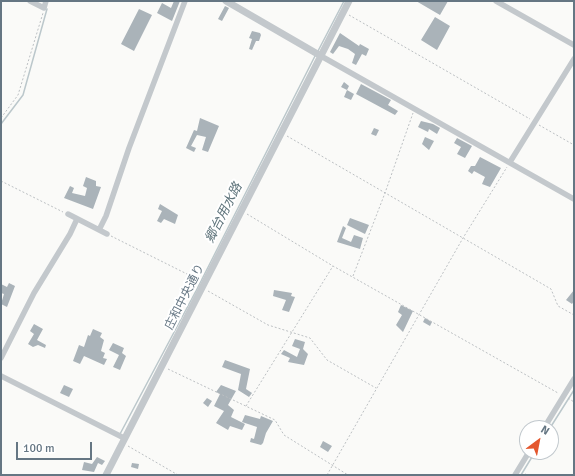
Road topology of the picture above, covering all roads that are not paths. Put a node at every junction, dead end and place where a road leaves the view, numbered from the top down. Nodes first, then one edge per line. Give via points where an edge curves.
1 (30, 1) edge
2 (46, 1) edge
3 (186, 1) edge
4 (226, 1) edge
5 (349, 1) edge
6 (496, 1) edge
7 (574, 45) edge
8 (321, 56) junction
9 (574, 59) edge
10 (510, 162) junction
11 (574, 199) edge
12 (68, 214) road end
13 (77, 219) junction
14 (99, 230) junction
15 (107, 234) road end
16 (1, 358) edge
17 (1, 376) edge
18 (574, 379) edge
19 (549, 420) edge
20 (123, 441) junction
21 (524, 460) edge
22 (106, 475) edge
23 (515, 475) edge

1 - 2 street via 44,8
3 - 14 street
4 - 8 street
5 - 8 street, 庄和中央通り
6 - 7 street
8 - 10 street
8 - 20 street, 庄和中央通り
9 - 10 street
10 - 11 street
12 - 13 street
13 - 14 street
13 - 16 street via 34,293
14 - 15 street
17 - 20 street
18 - 19 street
20 - 22 street, 庄和中央通り
21 - 23 street

